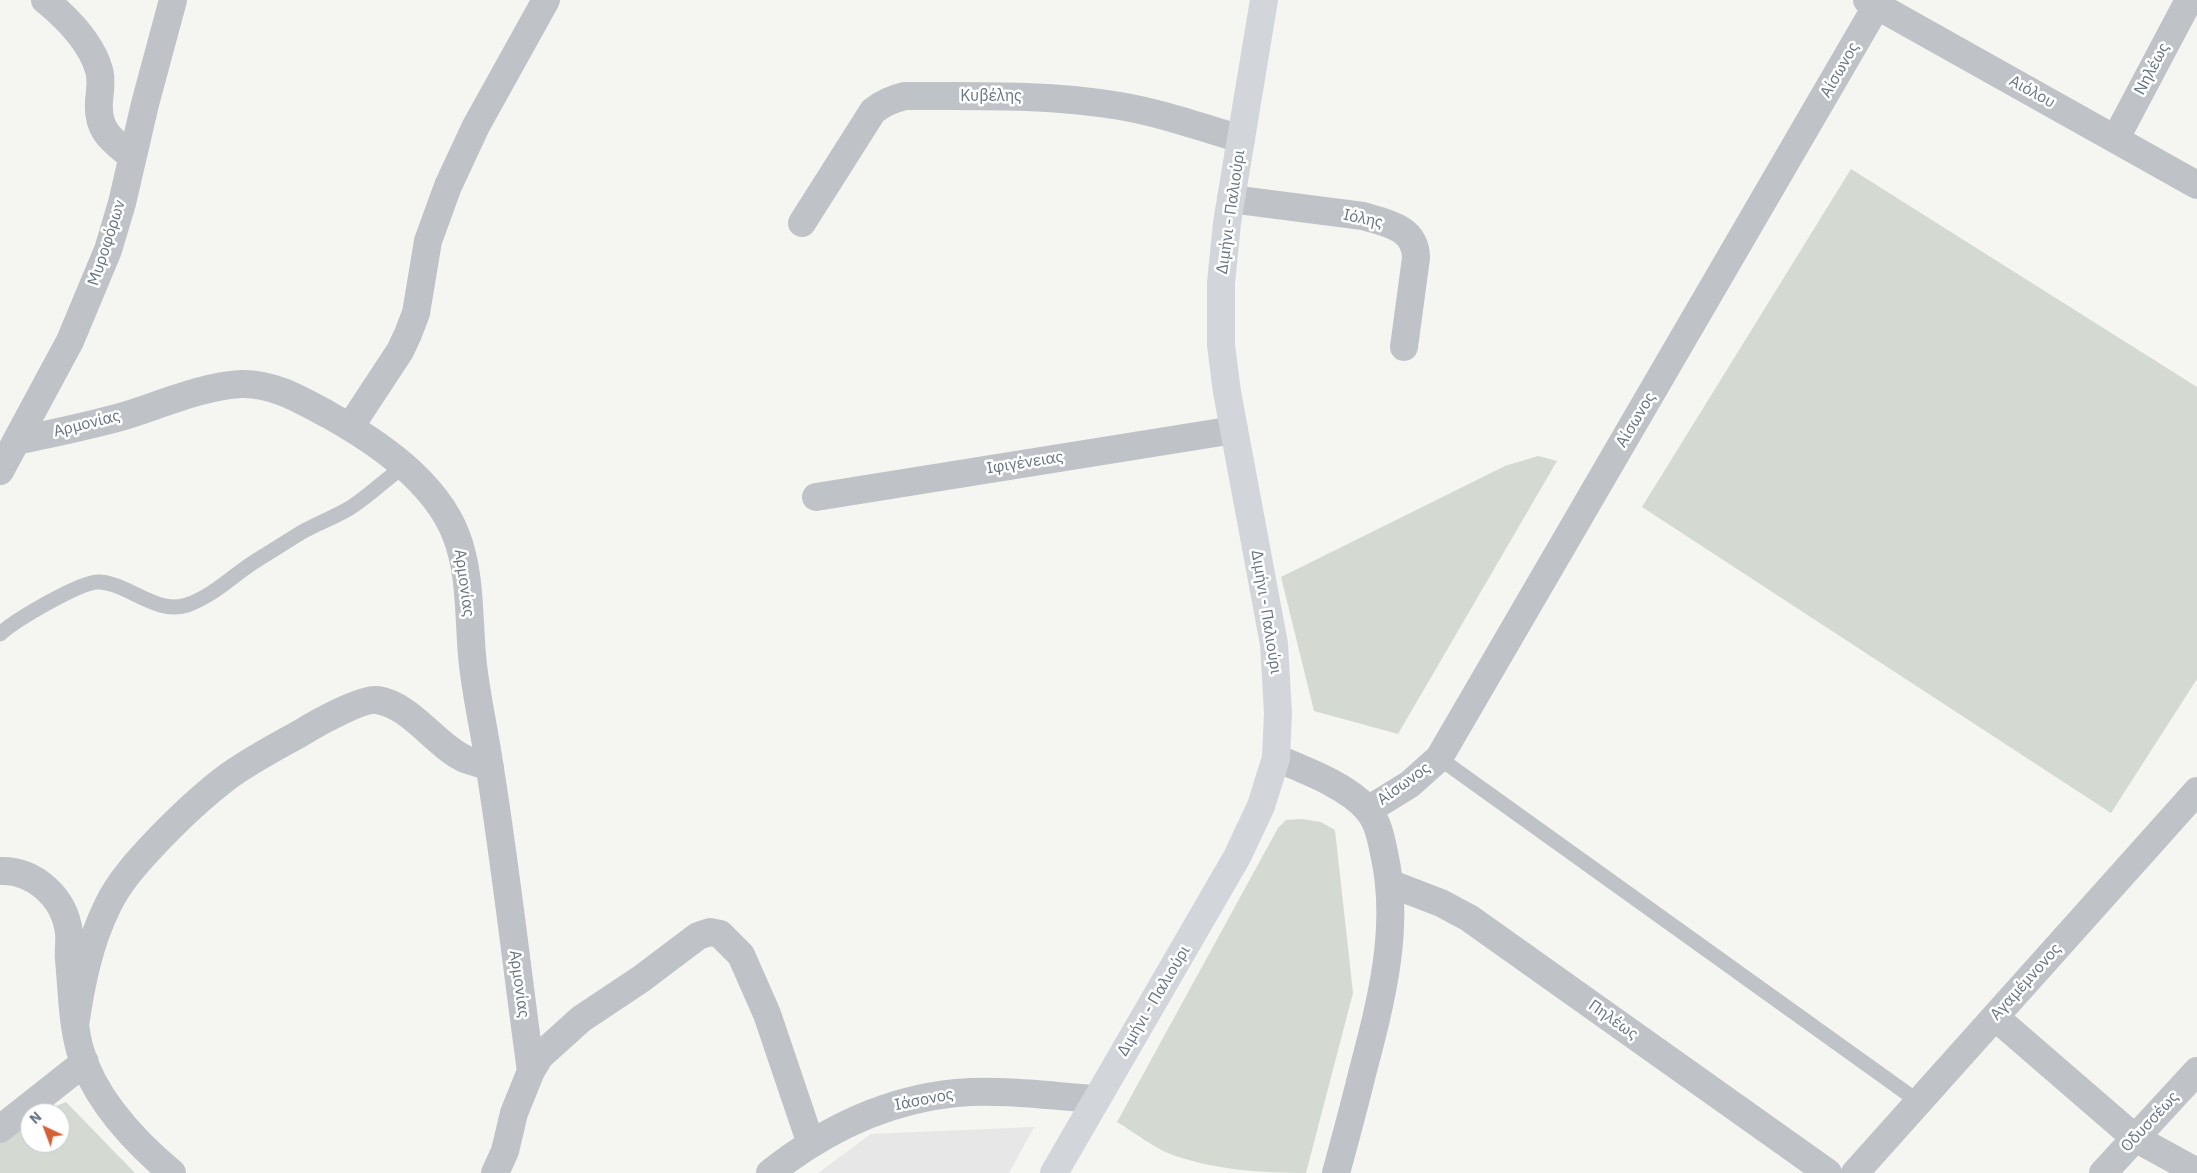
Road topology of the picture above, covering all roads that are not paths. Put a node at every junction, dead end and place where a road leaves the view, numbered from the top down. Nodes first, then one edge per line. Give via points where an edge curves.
1 (45, 0) edge
2 (173, 0) edge
3 (546, 0) edge
4 (1264, 0) edge
5 (2189, 0) edge
6 (1875, 2) edge
7 (1241, 138) junction
8 (2116, 138) junction
9 (132, 157) junction
10 (2197, 185) edge
11 (1231, 199) junction
12 (802, 223) dead end
13 (1404, 347) dead end
14 (350, 427) junction
15 (1234, 430) junction
16 (17, 442) junction
17 (404, 466) junction
18 (0, 471) edge
19 (816, 497) dead end
20 (0, 634) edge
21 (1276, 758) junction
22 (1439, 758) junction
23 (490, 767) junction
24 (2197, 791) edge
25 (1368, 810) junction
26 (0, 871) edge
27 (1389, 883) junction
28 (1995, 1017) junction
29 (76, 1026) junction
30 (85, 1062) junction
31 (530, 1070) junction
32 (2197, 1071) edge
33 (1096, 1099) junction
34 (1918, 1102) junction
35 (0, 1129) edge
36 (2135, 1138) junction
37 (811, 1144) junction
38 (1343, 1169) edge
39 (2197, 1172) edge
40 (172, 1173) edge
41 (495, 1173) edge
42 (770, 1173) edge
43 (1054, 1173) edge
44 (1828, 1173) edge
45 (1855, 1173) edge
46 (2103, 1173) edge

1 - 9 street via 93,54 100,78 98,108 101,127
2 - 9 street, Μυροφόρων
3 - 14 street via 476,126 448,186 428,241 416,313 408,334
4 - 7 main road, Διμήνι - Παλιούρι
5 - 8 street, Νηλέως
6 - 8 street, Αιόλου
6 - 22 street, Αίσωνος
7 - 11 main road, Διμήνι - Παλιούρι
7 - 12 street, Κυβέλης via 1121,106 1059,98 905,96 883,103 873,111
8 - 10 street, Αιόλου
9 - 16 street, Μυροφόρων via 108,250 90,297
11 - 13 street, Ιόλης via 1363,216 1384,222 1409,236 1416,247 1416,258
11 - 15 main road, Διμήνι - Παλιούρι via 1221,283 1221,345
14 - 16 street, Αρμονίας via 274,389 240,384
14 - 17 street, Αρμονίας
15 - 19 street, Ιφιγένειας
15 - 21 main road, Διμήνι - Παλιούρι via 1274,644 1278,713
16 - 18 street, Μυροφόρων
17 - 20 lane via 351,507 251,564 212,594 185,605 171,606 116,586 100,582 86,584
17 - 23 street, Αρμονίας via 439,503 461,549 473,665
21 - 25 street, Αίσωνος via 1325,778
21 - 33 main road, Διμήνι - Παλιούρι via 1262,806 1238,858
22 - 25 street, Αίσωνος via 1410,784
22 - 34 lane
23 - 29 street via 464,758 412,718 376,700 320,722 265,753 228,777 188,810 146,852 120,885 96,932
23 - 31 street, Αρμονίας
24 - 28 street, Αγαμέμνονος
25 - 27 street, Αίσωνος via 1379,830
26 - 29 street via 30,876 62,909 69,932
27 - 38 street, Αίσωνος via 1385,981
27 - 44 street, Πηλέως via 1441,903 1469,918
28 - 34 street, Αγαμέμνονος
28 - 36 street
29 - 30 street
30 - 35 street
30 - 40 street via 107,1104
31 - 37 street via 540,1056 581,1019 641,980 698,936 710,932 720,934 741,955 767,1014
31 - 41 street
32 - 36 street, Οδυσσέως
33 - 37 street, Ιάσονος via 956,1093 902,1102 857,1118
33 - 43 main road, Διμήνι - Παλιούρι
34 - 45 street, Αγαμέμνονος
36 - 39 street
36 - 46 street, Οδυσσέως
37 - 42 street, Ιάσονος

